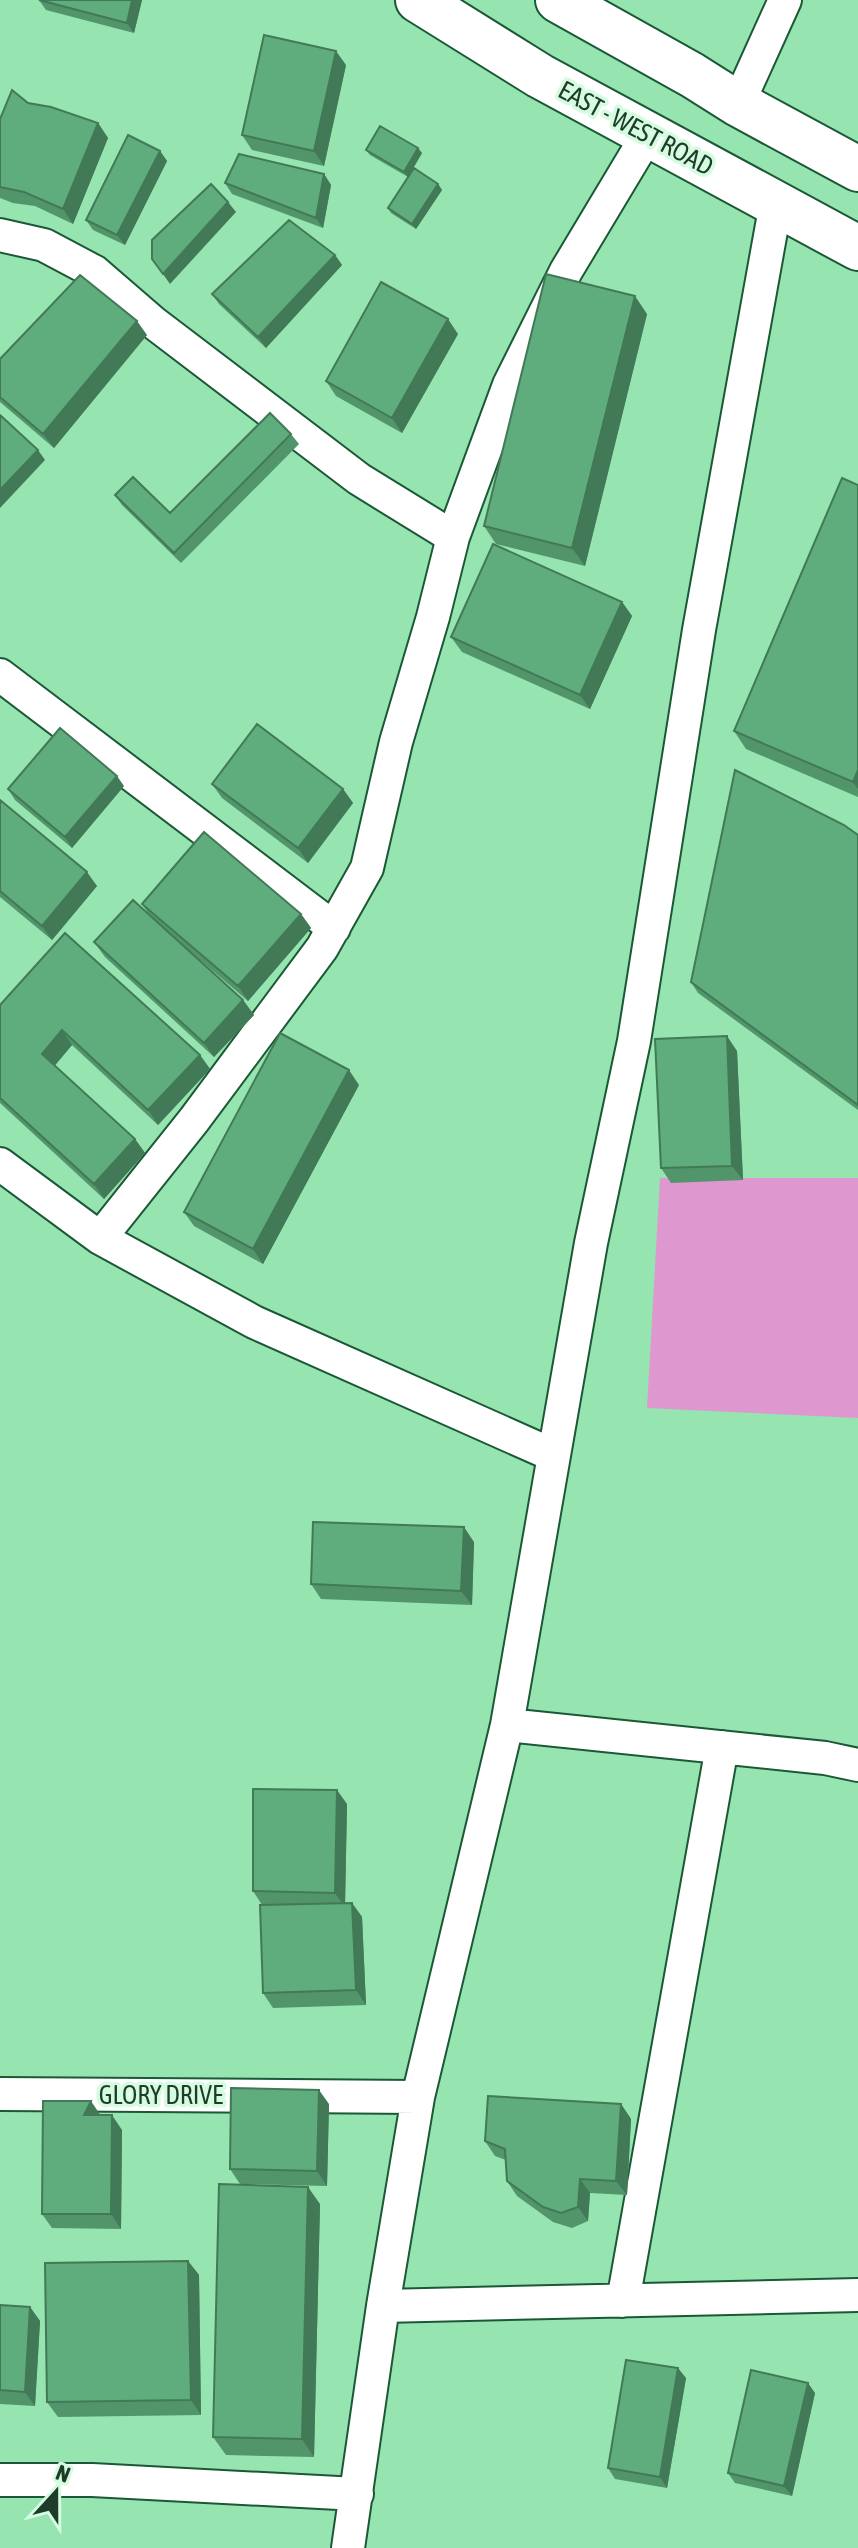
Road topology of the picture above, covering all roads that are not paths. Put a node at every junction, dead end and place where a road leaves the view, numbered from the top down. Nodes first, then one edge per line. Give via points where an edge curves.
1 (418, 0) edge
2 (558, 0) edge
3 (785, 0) edge
4 (738, 104) junction
5 (647, 136) junction
6 (858, 169) edge
7 (776, 203) junction
8 (0, 235) edge
9 (858, 248) edge
10 (453, 537) junction
11 (0, 675) edge
12 (334, 928) junction
13 (0, 1164) edge
14 (100, 1238) junction
15 (553, 1455) junction
16 (507, 1725) junction
17 (722, 1747) junction
18 (858, 1765) edge
19 (0, 2094) edge
20 (418, 2097) junction
21 (858, 2295) edge
22 (623, 2301) junction
23 (383, 2306) junction
24 (0, 2480) edge
25 (357, 2494) junction
26 (348, 2548) edge

1 - 5 main road, EAST - WEST ROAD
2 - 4 main road
3 - 4 street
4 - 6 main road
5 - 7 main road, EAST - WEST ROAD
5 - 10 street via 566,271 509,385
7 - 9 main road, EAST - WEST ROAD
7 - 15 street via 699,630 634,1041
8 - 10 street via 44,245 95,272 359,479
10 - 12 street via 367,868
11 - 12 street
12 - 14 street
13 - 14 street
14 - 15 street via 254,1322
15 - 16 street
16 - 17 street
16 - 20 street
17 - 18 street
17 - 22 street
19 - 20 street, GLORY DRIVE
20 - 23 street
21 - 22 street
22 - 23 street
23 - 25 street
24 - 25 street
25 - 26 street

